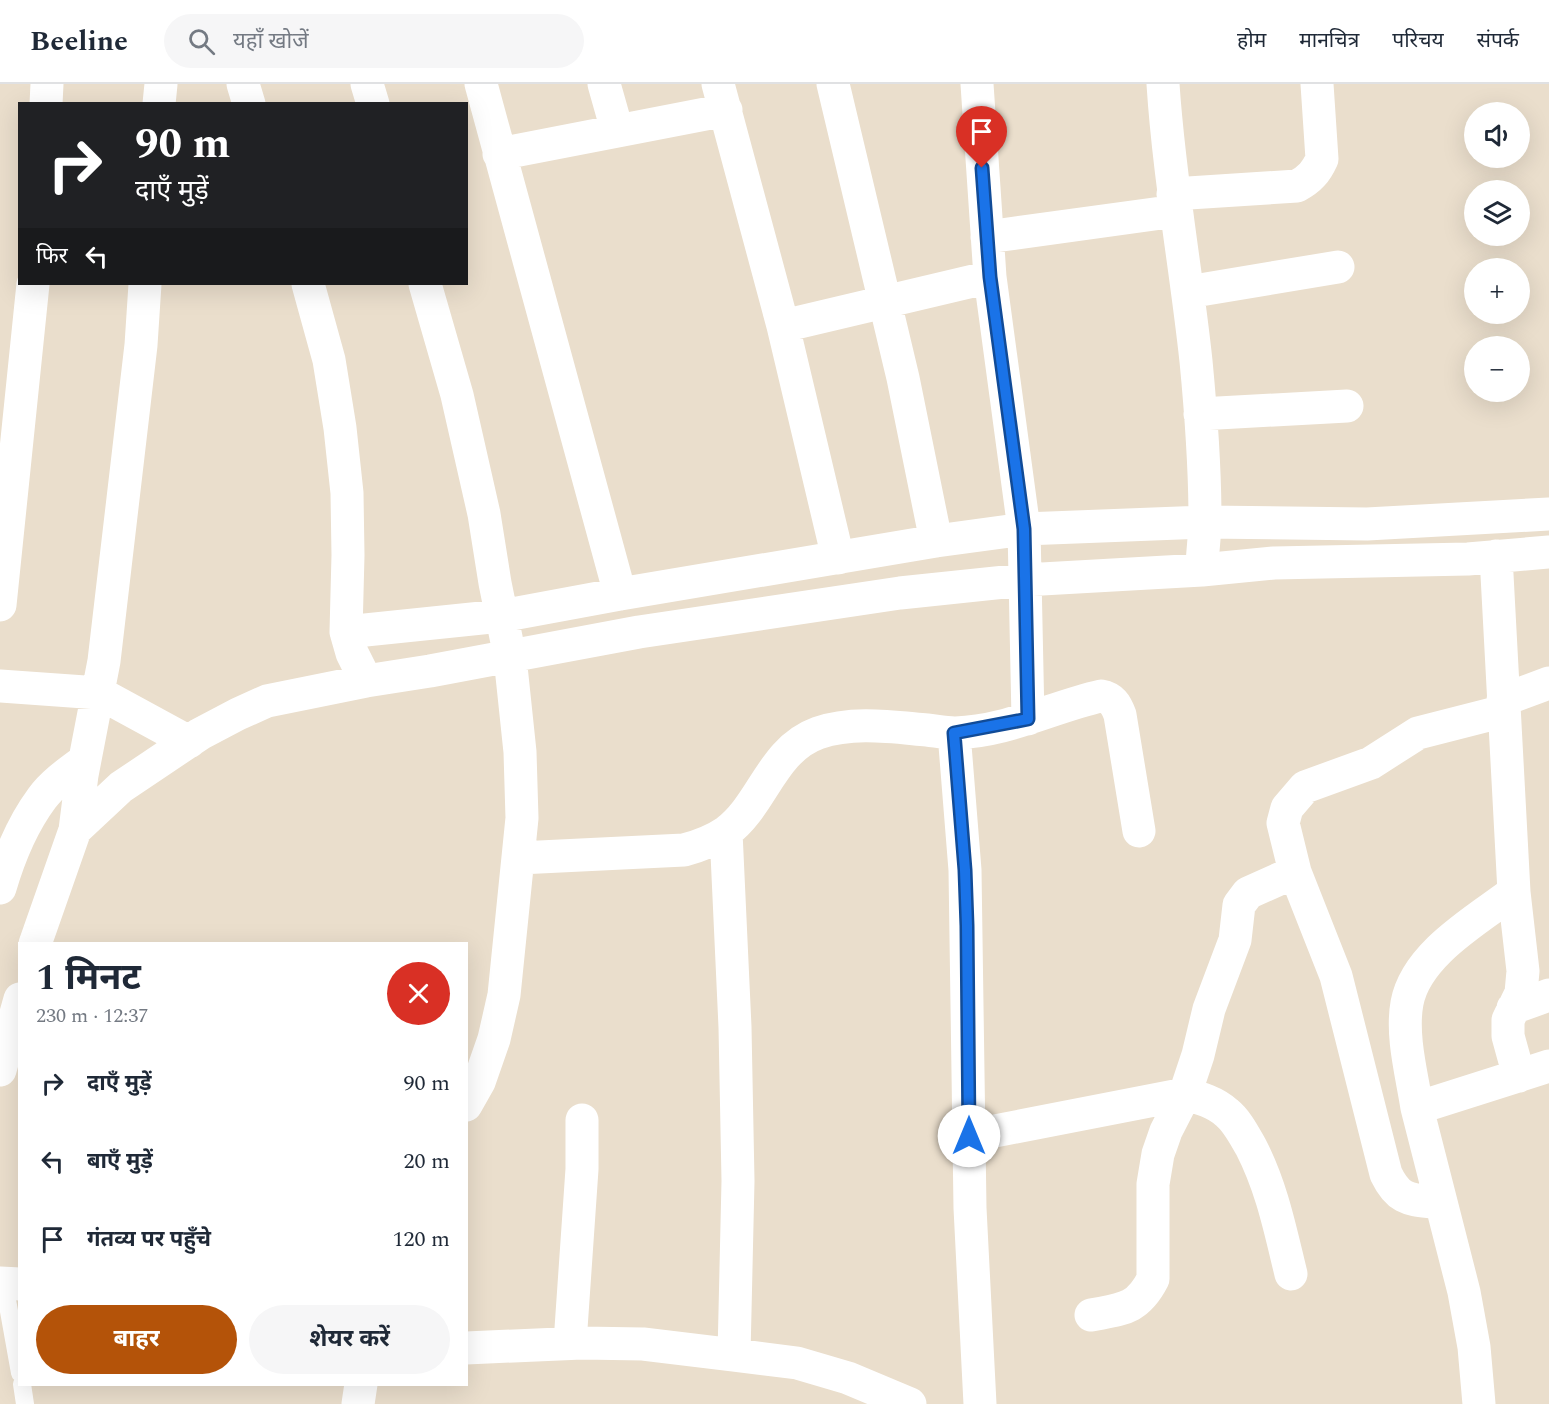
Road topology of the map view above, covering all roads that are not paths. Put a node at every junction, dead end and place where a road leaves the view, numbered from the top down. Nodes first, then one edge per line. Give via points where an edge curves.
1 (47, 84) edge
2 (161, 84) edge
3 (243, 84) edge
4 (367, 84) edge
5 (481, 84) edge
6 (604, 84) edge
7 (833, 84) edge
8 (977, 84) edge
9 (1163, 84) edge
10 (1317, 84) edge
11 (722, 97) edge
12 (46, 102) edge
13 (159, 102) edge
14 (248, 102) edge
15 (372, 102) edge
16 (617, 130) junction
17 (499, 154) junction
18 (1175, 202) junction
19 (987, 237) junction
20 (1338, 267) dead end
21 (990, 277) junction
22 (33, 285) edge
23 (145, 285) edge
24 (308, 285) edge
25 (425, 285) edge
26 (1188, 292) junction
27 (885, 301) junction
28 (783, 326) junction
29 (1347, 406) dead end
30 (1200, 414) junction
31 (1549, 514) edge
32 (936, 541) junction
33 (1203, 549) junction
34 (1549, 552) edge
35 (1024, 556) junction
36 (1496, 556) junction
37 (838, 558) junction
38 (620, 594) junction
39 (0, 605) edge
40 (691, 606) junction
41 (505, 637) junction
42 (356, 659) junction
43 (1549, 683) edge
44 (0, 686) edge
45 (99, 693) junction
46 (1503, 705) junction
47 (1028, 719) junction
48 (954, 733) junction
49 (189, 742) junction
50 (83, 768) junction
51 (77, 819) junction
52 (1140, 831) dead end
53 (726, 832) junction
54 (519, 858) junction
55 (1294, 872) junction
56 (0, 888) edge
57 (1514, 892) junction
58 (36, 942) edge
59 (1549, 995) edge
60 (18, 1003) edge
61 (1513, 1008) junction
62 (5, 1031) edge
63 (0, 1070) edge
64 (1534, 1071) edge
65 (1185, 1094) junction
66 (468, 1101) edge
67 (1417, 1108) junction
68 (582, 1120) dead end
69 (969, 1136) junction
70 (1441, 1203) junction
71 (1291, 1274) dead end
72 (8, 1283) edge
73 (1090, 1315) dead end
74 (570, 1343) junction
75 (468, 1348) edge
76 (734, 1355) junction
77 (18, 1358) edge
78 (22, 1386) edge
79 (361, 1386) edge
80 (25, 1404) edge
81 (358, 1404) edge
82 (910, 1404) edge
83 (980, 1404) edge
84 (1479, 1404) edge

1 - 12 street
2 - 13 street
3 - 14 street
4 - 15 street
5 - 17 street
6 - 16 street
7 - 27 street
8 - 19 street
9 - 18 street
10 - 18 street via 1322,159 1308,180 1297,186
11 - 16 street
11 - 28 street
16 - 17 street
17 - 38 street
18 - 19 street
18 - 26 street
19 - 21 street
20 - 26 street
21 - 27 street
21 - 35 street
22 - 39 street
23 - 45 street via 113,596
24 - 42 street via 329,360 340,428
25 - 41 street via 470,452
26 - 30 street
27 - 28 street
27 - 32 street
28 - 37 street
29 - 30 street
30 - 33 street
31 - 33 street via 1367,524
32 - 35 street
32 - 37 street
33 - 35 street
33 - 35 street
33 - 36 street via 1274,562
34 - 36 street
35 - 40 street via 900,593
35 - 47 street
36 - 46 street
37 - 40 street
38 - 40 street
38 - 41 street
40 - 41 street
41 - 42 street
41 - 42 street
41 - 54 street via 520,752
42 - 49 street via 238,714
43 - 46 street
44 - 45 street
45 - 49 street
45 - 50 street
46 - 55 street via 1418,733 1371,763 1305,787 1287,808 1283,824
46 - 57 street
47 - 48 street
47 - 52 street via 1101,696 1110,698 1120,715
48 - 53 street via 882,726 838,728 817,734 796,744
48 - 69 street via 965,870
49 - 51 street
50 - 51 street
50 - 56 street via 60,779 42,798 8,861
51 - 58 street
53 - 54 street via 684,850
53 - 76 street via 738,1169
54 - 66 street via 504,995 494,1040
55 - 65 street via 1248,893 1239,905 1235,940 1209,1009
55 - 70 street via 1336,976 1392,1187 1409,1199
57 - 61 street via 1524,983
57 - 67 street via 1449,940 1417,978 1407,1002 1406,1034
59 - 61 street
60 - 62 street
61 - 64 street via 1508,1036
62 - 63 street
64 - 67 street
65 - 69 street
65 - 71 street via 1228,1113 1243,1133 1273,1197
65 - 73 street via 1158,1154 1153,1184 1153,1279 1138,1302
67 - 70 street
68 - 74 street
69 - 83 street
70 - 84 street via 1464,1292
72 - 77 lane
74 - 75 street
74 - 76 street via 643,1344
76 - 82 street via 796,1363 848,1378
78 - 80 lane
79 - 81 street

